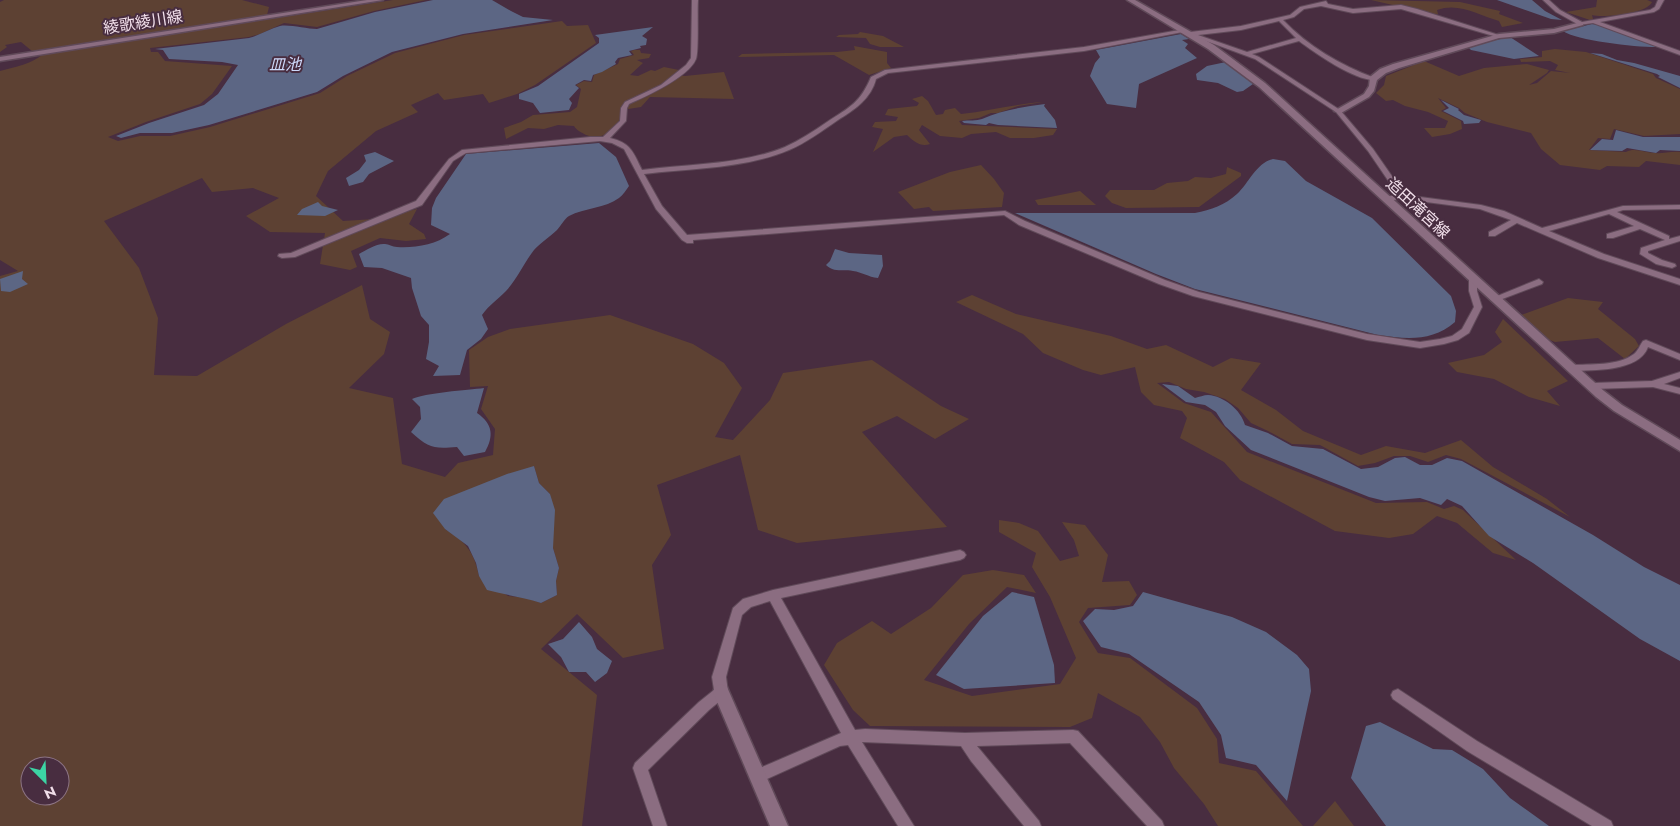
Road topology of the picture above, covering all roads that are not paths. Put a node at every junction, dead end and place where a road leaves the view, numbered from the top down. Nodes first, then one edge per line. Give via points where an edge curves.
1 (380, 0) edge
2 (695, 0) edge
3 (1130, 0) edge
4 (1336, 0) edge
5 (1546, 0) edge
6 (1660, 0) edge
7 (1321, 4) junction
8 (1279, 18) junction
9 (1594, 22) junction
10 (1581, 24) junction
11 (1187, 32) junction
12 (1499, 36) junction
13 (1298, 38) junction
14 (1680, 53) edge
15 (1247, 54) junction
16 (0, 59) edge
17 (1373, 79) junction
18 (1338, 111) junction
19 (605, 139) junction
20 (640, 172) junction
21 (1403, 197) junction
22 (1387, 199) junction
23 (1680, 207) edge
24 (1609, 211) junction
25 (1516, 220) junction
26 (1640, 226) junction
27 (1542, 230) junction
28 (1492, 234) dead end
29 (1610, 236) dead end
30 (1666, 238) dead end
31 (1680, 238) edge
32 (282, 256) dead end
33 (1672, 266) dead end
34 (1473, 279) junction
35 (1539, 282) dead end
36 (1680, 282) edge
37 (1494, 298) junction
38 (1680, 357) edge
39 (1572, 368) junction
40 (1680, 375) edge
41 (1653, 384) junction
42 (1592, 386) junction
43 (1680, 391) edge
44 (1680, 446) edge
45 (960, 555) dead end
46 (773, 595) junction
47 (721, 692) junction
48 (1398, 695) dead end
49 (852, 736) junction
50 (965, 740) junction
51 (758, 776) junction
52 (660, 826) edge
53 (779, 826) edge
54 (907, 826) edge
55 (1034, 826) edge
56 (1157, 826) edge
57 (1606, 826) edge

1 - 16 main road, 綾歌綾川線
2 - 19 street via 694,58 663,86 627,103 623,121
3 - 11 main road, 造田滝宮線
4 - 7 street
5 - 10 street
6 - 9 street via 1652,11
7 - 8 street
7 - 12 street via 1353,10 1415,10
8 - 11 street via 1240,28
8 - 13 street
9 - 10 street
9 - 14 street
10 - 12 main road via 1548,32
11 - 15 street
11 - 20 street via 1084,49 887,71 873,78 868,92 857,104 782,150 754,158
11 - 22 main road, 造田滝宮線 via 1262,85
12 - 17 main road via 1404,63 1383,71
13 - 15 street
13 - 17 street via 1327,59
15 - 18 street
17 - 18 main road via 1370,94
18 - 21 street via 1371,150
19 - 20 street via 627,148
19 - 32 street via 464,151 451,160 419,203 292,255
20 - 34 street via 659,207 688,240 1005,213 1129,269 1196,294 1367,337 1420,345 1448,340 1466,331 1478,307
21 - 22 street
21 - 25 street via 1481,207
22 - 34 main road, 造田滝宮線
23 - 24 street via 1640,206
24 - 26 street
24 - 27 street
25 - 27 street
25 - 28 street
26 - 29 street
26 - 30 street
27 - 36 street via 1601,256
31 - 33 street via 1644,250 1644,254
34 - 37 main road, 造田滝宮線
35 - 37 street
37 - 39 main road, 造田滝宮線
38 - 39 street via 1646,343 1640,355 1628,361
39 - 42 main road, 造田滝宮線
40 - 41 street
41 - 42 street
41 - 43 street
42 - 44 main road, 造田滝宮線 via 1618,408
45 - 46 street
46 - 47 street via 747,603 737,612 719,677
46 - 49 street
47 - 51 main road
47 - 52 street via 640,768
48 - 57 street via 1472,746
49 - 50 street
49 - 51 street
49 - 54 street
50 - 55 street
50 - 56 street via 1073,736
51 - 53 main road

